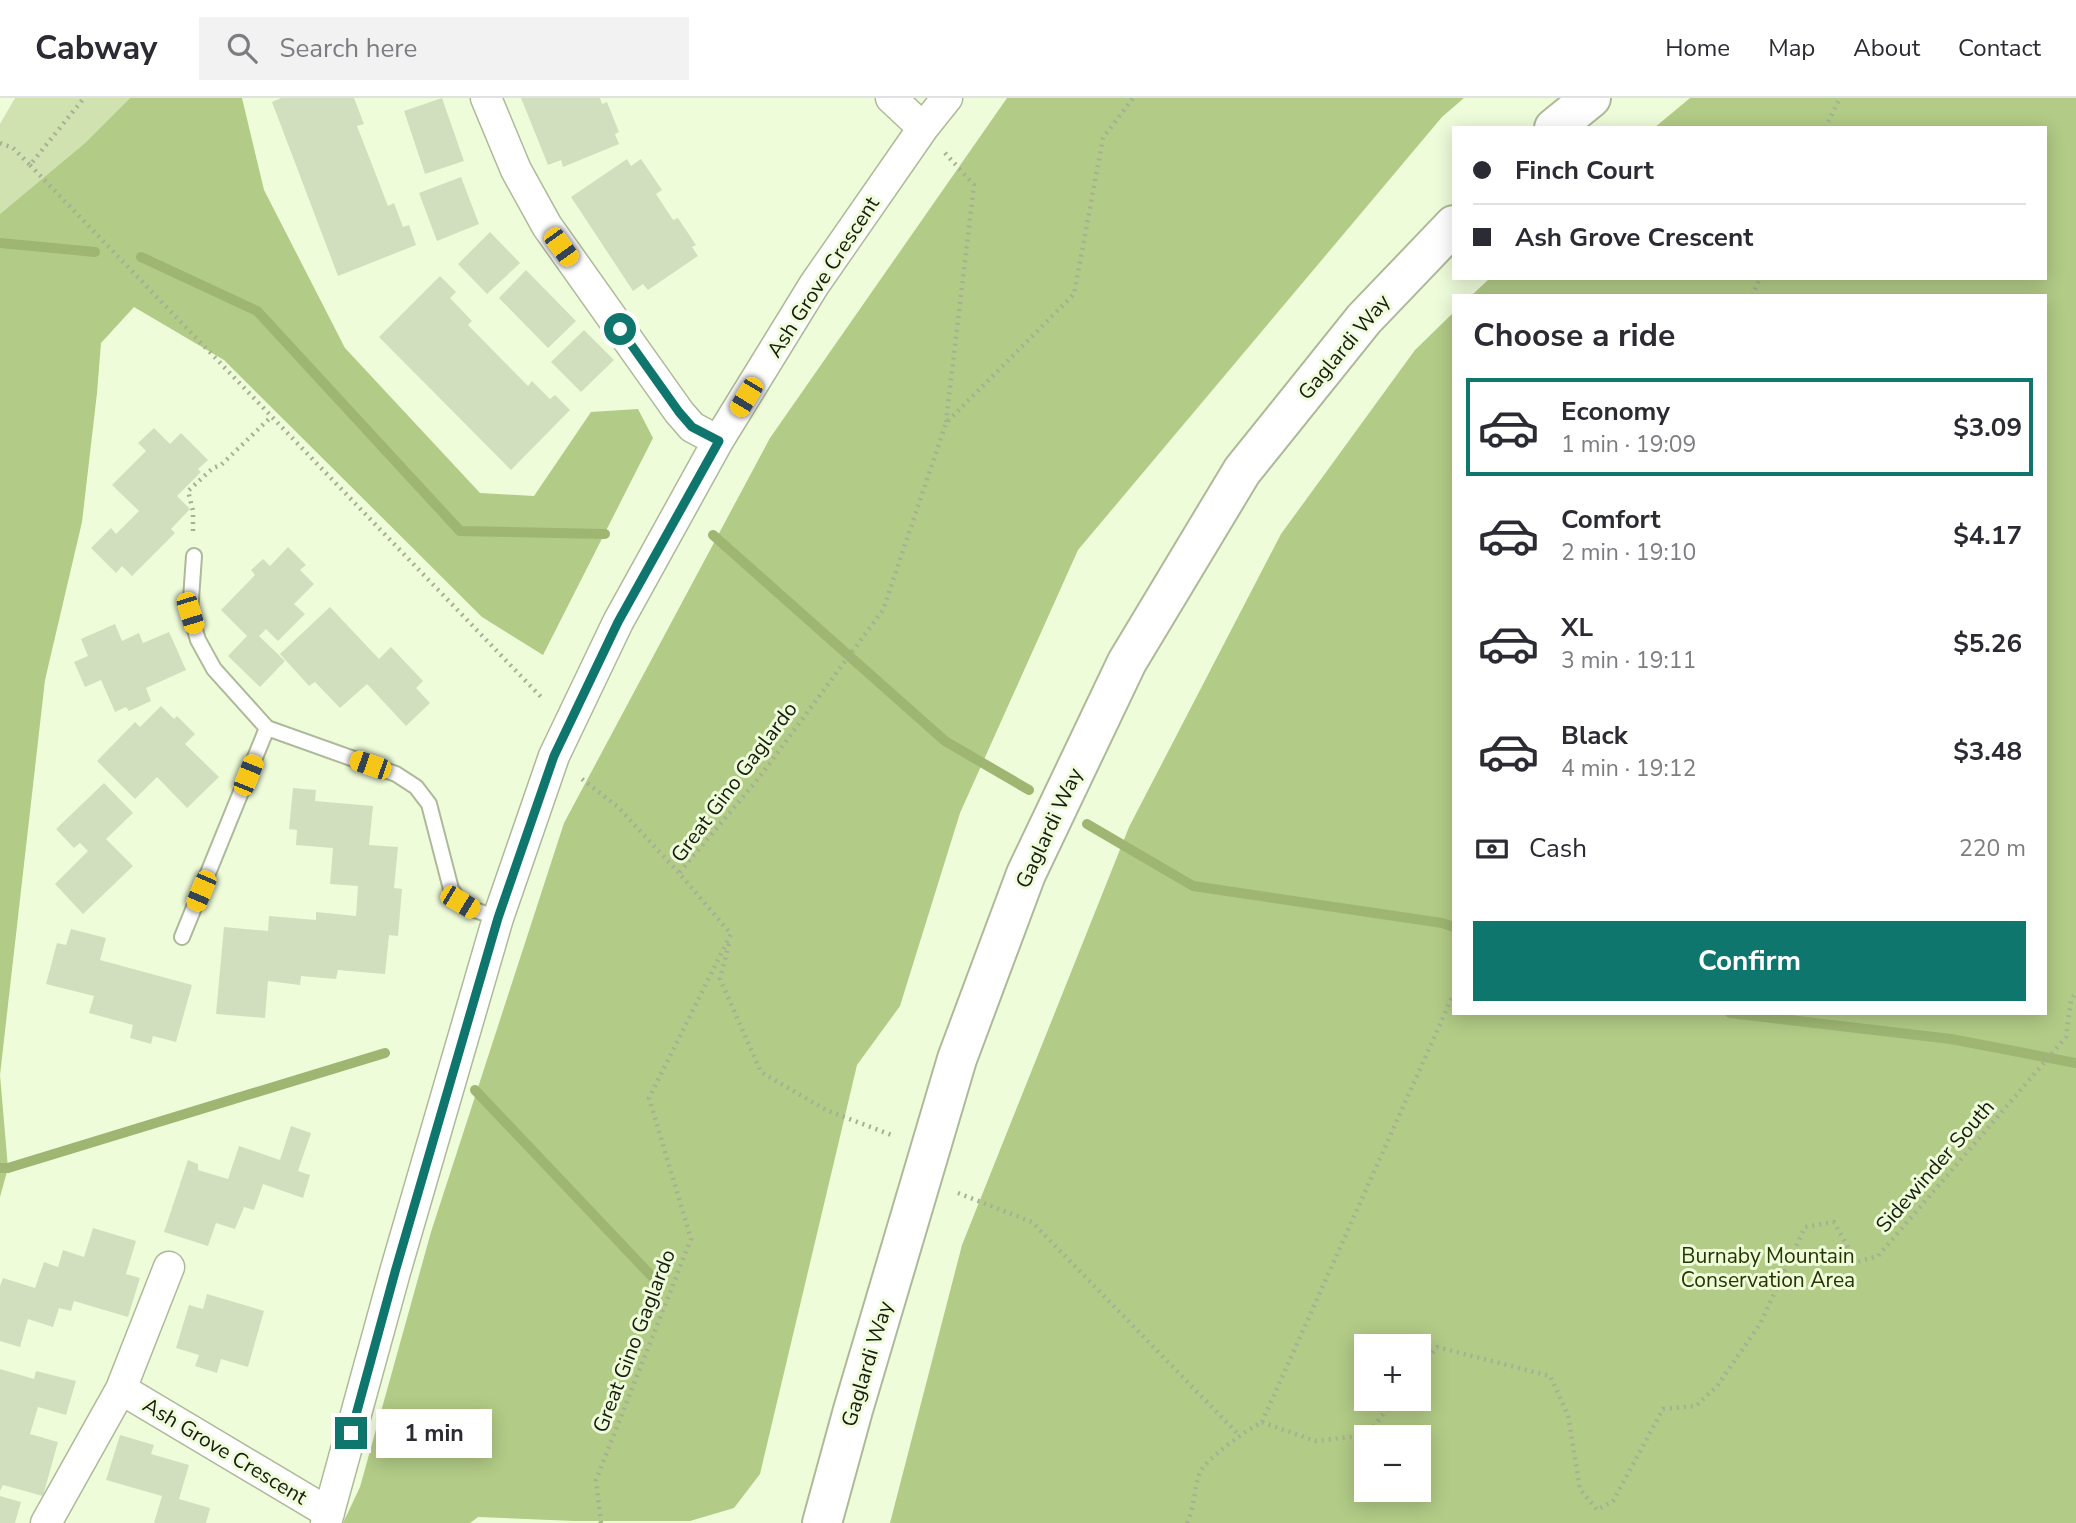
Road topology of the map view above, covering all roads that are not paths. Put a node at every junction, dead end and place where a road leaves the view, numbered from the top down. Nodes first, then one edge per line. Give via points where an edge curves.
1 (486, 98) edge
2 (891, 98) edge
3 (947, 98) edge
4 (1591, 98) edge
5 (1556, 126) edge
6 (923, 128) junction
7 (1452, 227) edge
8 (719, 441) junction
9 (194, 556) road end
10 (267, 728) junction
11 (498, 918) junction
12 (182, 937) dead end
13 (169, 1267) dead end
14 (121, 1389) junction
15 (328, 1518) edge
16 (47, 1523) edge
17 (822, 1523) edge

1 - 8 street via 516,170 547,226 679,412 692,427
2 - 6 street
3 - 6 street, Ash Grove Crescent
4 - 5 main road
6 - 8 street, Ash Grove Crescent via 814,285
7 - 17 main road, Gaglardi Way via 1364,319 1242,471 1127,662 1026,874 957,1059
8 - 11 street, Ash Grove Crescent via 618,622 554,756
9 - 10 lane via 190,613 198,640 214,669
10 - 11 lane via 396,774 416,787 429,804 451,889 460,902
10 - 12 lane
11 - 15 street, Ash Grove Crescent
13 - 14 street, Ash Grove Crescent
14 - 15 street, Ash Grove Crescent
14 - 16 street, Ash Grove Crescent

